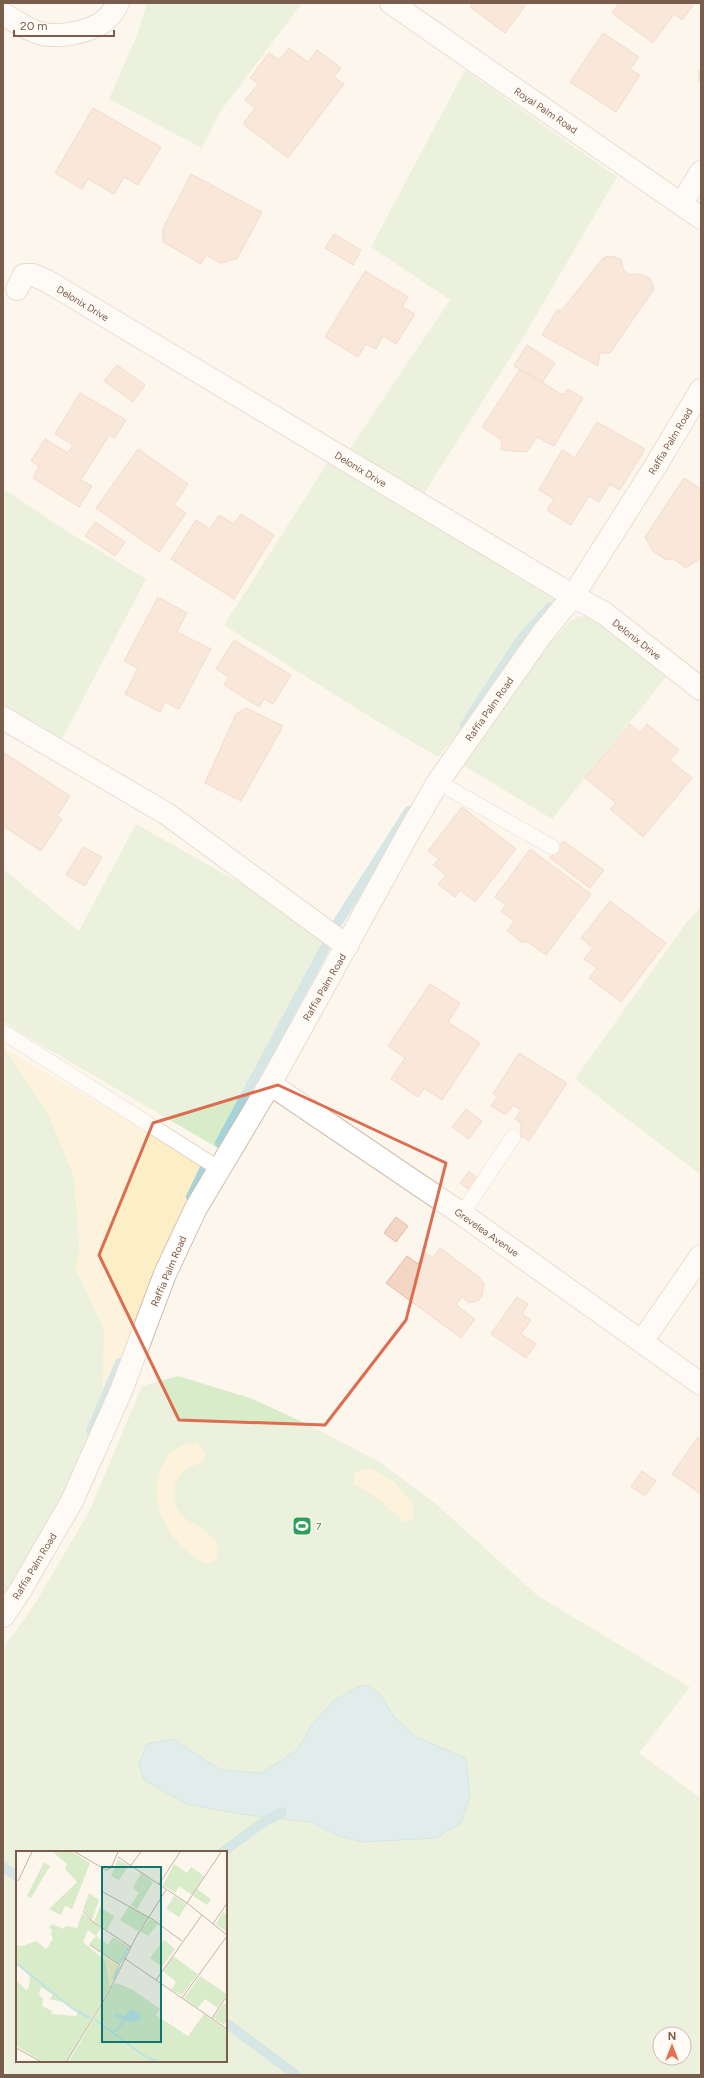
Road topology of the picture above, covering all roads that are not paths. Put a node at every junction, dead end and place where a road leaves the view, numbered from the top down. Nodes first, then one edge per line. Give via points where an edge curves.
1 (118, 3) edge
2 (391, 3) edge
3 (3, 14) edge
4 (701, 172) edge
5 (682, 203) junction
6 (701, 218) edge
7 (17, 289) dead end
8 (701, 390) edge
9 (573, 596) junction
10 (701, 689) edge
11 (3, 718) edge
12 (438, 782) junction
13 (552, 847) dead end
14 (347, 946) junction
15 (3, 1032) edge
16 (270, 1084) junction
17 (513, 1137) dead end
18 (218, 1168) junction
19 (462, 1214) junction
20 (701, 1256) edge
21 (642, 1341) junction
22 (701, 1384) edge
23 (3, 1616) edge

1 - 3 street via 113,12 100,23 89,29 70,33 37,33
2 - 5 street, Royal Palm Road
4 - 5 street
5 - 6 street, Royal Palm Road
7 - 9 street, Delonix Drive via 24,275 33,275 47,281
8 - 9 street, Raffia Palm Road
9 - 10 street, Delonix Drive via 604,613
9 - 12 street, Raffia Palm Road via 542,634
11 - 14 street via 167,814
12 - 13 lane
12 - 14 street, Raffia Palm Road
14 - 16 street, Raffia Palm Road
15 - 18 lane
16 - 18 street, Raffia Palm Road
16 - 19 street, Grevelea Avenue
17 - 19 lane
18 - 23 street, Raffia Palm Road via 165,1274 121,1391 72,1501
19 - 21 street, Grevelea Avenue
20 - 21 street
21 - 22 street, Grevelea Avenue

